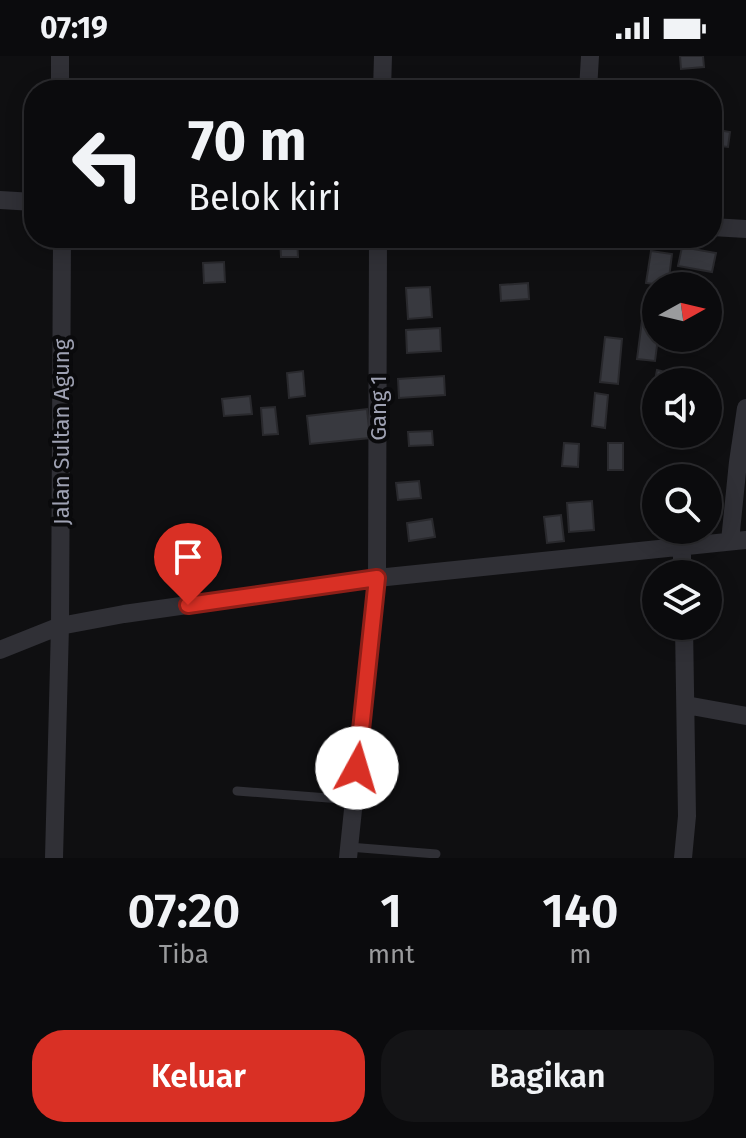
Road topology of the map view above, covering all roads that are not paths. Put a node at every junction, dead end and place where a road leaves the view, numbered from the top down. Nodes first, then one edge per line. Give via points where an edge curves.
1 (60, 56) edge
2 (383, 56) edge
3 (590, 56) edge
4 (60, 80) edge
5 (382, 80) edge
6 (589, 80) edge
7 (0, 200) edge
8 (24, 201) edge
9 (722, 228) edge
10 (746, 229) edge
11 (62, 248) edge
12 (378, 248) edge
13 (746, 408) edge
14 (738, 540) edge
15 (682, 547) junction
16 (682, 560) edge
17 (377, 578) junction
18 (60, 626) junction
19 (684, 640) edge
20 (0, 650) edge
21 (686, 705) junction
22 (746, 716) edge
23 (237, 791) dead end
24 (354, 800) junction
25 (349, 852) edge
26 (436, 854) dead end
27 (54, 858) edge
28 (683, 858) edge

1 - 4 street
2 - 5 street
3 - 6 street
7 - 8 street
9 - 10 street
11 - 18 street, Jalan Sultan Agung
12 - 17 street, Gang 1
13 - 14 street via 738,462
14 - 15 street
15 - 16 street
15 - 17 street
17 - 18 street
17 - 24 street, Gang 1
18 - 20 street
18 - 27 street, Jalan Sultan Agung
19 - 21 street
21 - 22 street
21 - 28 street
23 - 24 lane
24 - 25 street, Gang 1
25 - 26 lane

